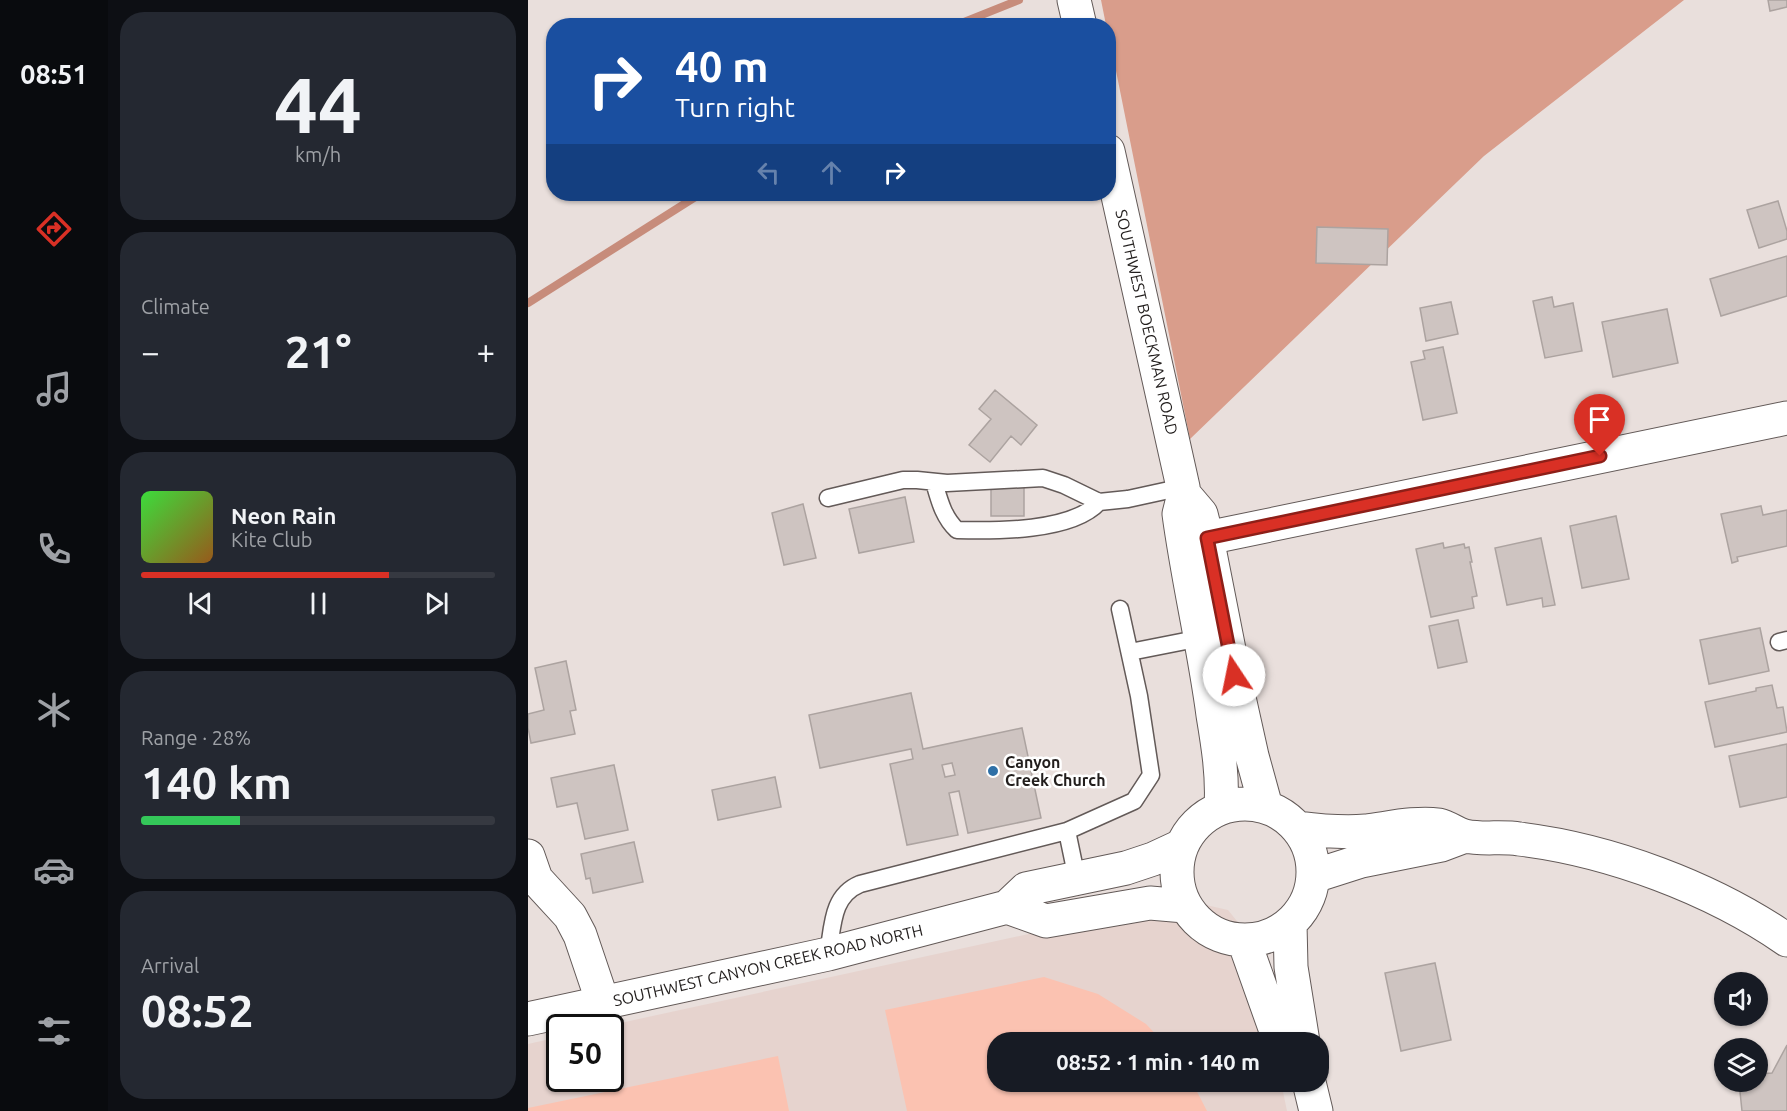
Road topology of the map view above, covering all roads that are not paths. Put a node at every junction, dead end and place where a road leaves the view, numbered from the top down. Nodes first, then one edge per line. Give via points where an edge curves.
1 (1074, 0) edge
2 (1078, 18) edge
3 (1116, 184) edge
4 (1787, 418) edge
5 (934, 482) junction
6 (1184, 490) junction
7 (828, 498) dead end
8 (1099, 502) junction
9 (1207, 538) junction
10 (1120, 609) dead end
11 (1201, 638) junction
12 (1130, 652) junction
13 (1221, 807) junction
14 (1266, 807) junction
15 (1298, 828) junction
16 (1067, 831) junction
17 (1465, 836) junction
18 (1181, 846) junction
19 (528, 856) edge
20 (1314, 876) junction
21 (1077, 879) junction
22 (1185, 906) junction
23 (1006, 907) junction
24 (1290, 924) junction
25 (1787, 940) edge
26 (1244, 941) junction
27 (828, 954) junction
28 (603, 1003) junction
29 (528, 1019) edge
30 (1277, 1032) edge
31 (1301, 1032) edge
32 (1311, 1092) edge
33 (1316, 1111) edge

1 - 2 main road
3 - 6 main road, SOUTHWEST BOECKMAN ROAD
4 - 9 main road
5 - 7 lane via 903,480
5 - 8 lane via 1043,478
5 - 8 lane via 943,511 957,530 1044,526 1086,514
6 - 8 lane
6 - 9 main road, SOUTHWEST BOECKMAN ROAD via 1200,514
6 - 11 main road, SOUTHWEST BOECKMAN ROAD via 1179,514
9 - 14 main road, SOUTHWEST BOECKMAN ROAD
10 - 12 lane
11 - 12 lane
11 - 13 main road, SOUTHWEST BOECKMAN ROAD via 1220,757
12 - 16 lane via 1151,775 1134,801
13 - 14 main road via 1249,802
13 - 18 main road via 1197,822
14 - 15 main road
15 - 17 main road via 1341,832 1440,825
15 - 20 main road via 1313,859
16 - 21 lane
16 - 27 lane via 848,889 838,902
17 - 20 main road
17 - 25 main road via 1519,838 1602,855 1728,905
18 - 21 main road, SOUTHWEST CANYON CREEK ROAD NORTH via 1126,868
18 - 22 main road via 1177,886
19 - 28 main road via 537,879 570,916 580,935
20 - 24 main road via 1306,903
21 - 23 main road, SOUTHWEST CANYON CREEK ROAD NORTH via 1026,889
22 - 23 main road via 1150,903 1046,921
22 - 26 main road via 1200,924 1221,936
23 - 27 main road, SOUTHWEST CANYON CREEK ROAD NORTH
24 - 26 main road via 1269,936
24 - 31 main road via 1291,967
26 - 30 main road
27 - 28 main road, SOUTHWEST CANYON CREEK ROAD NORTH
28 - 29 main road, SOUTHWEST CANYON CREEK ROAD NORTH
32 - 33 main road

